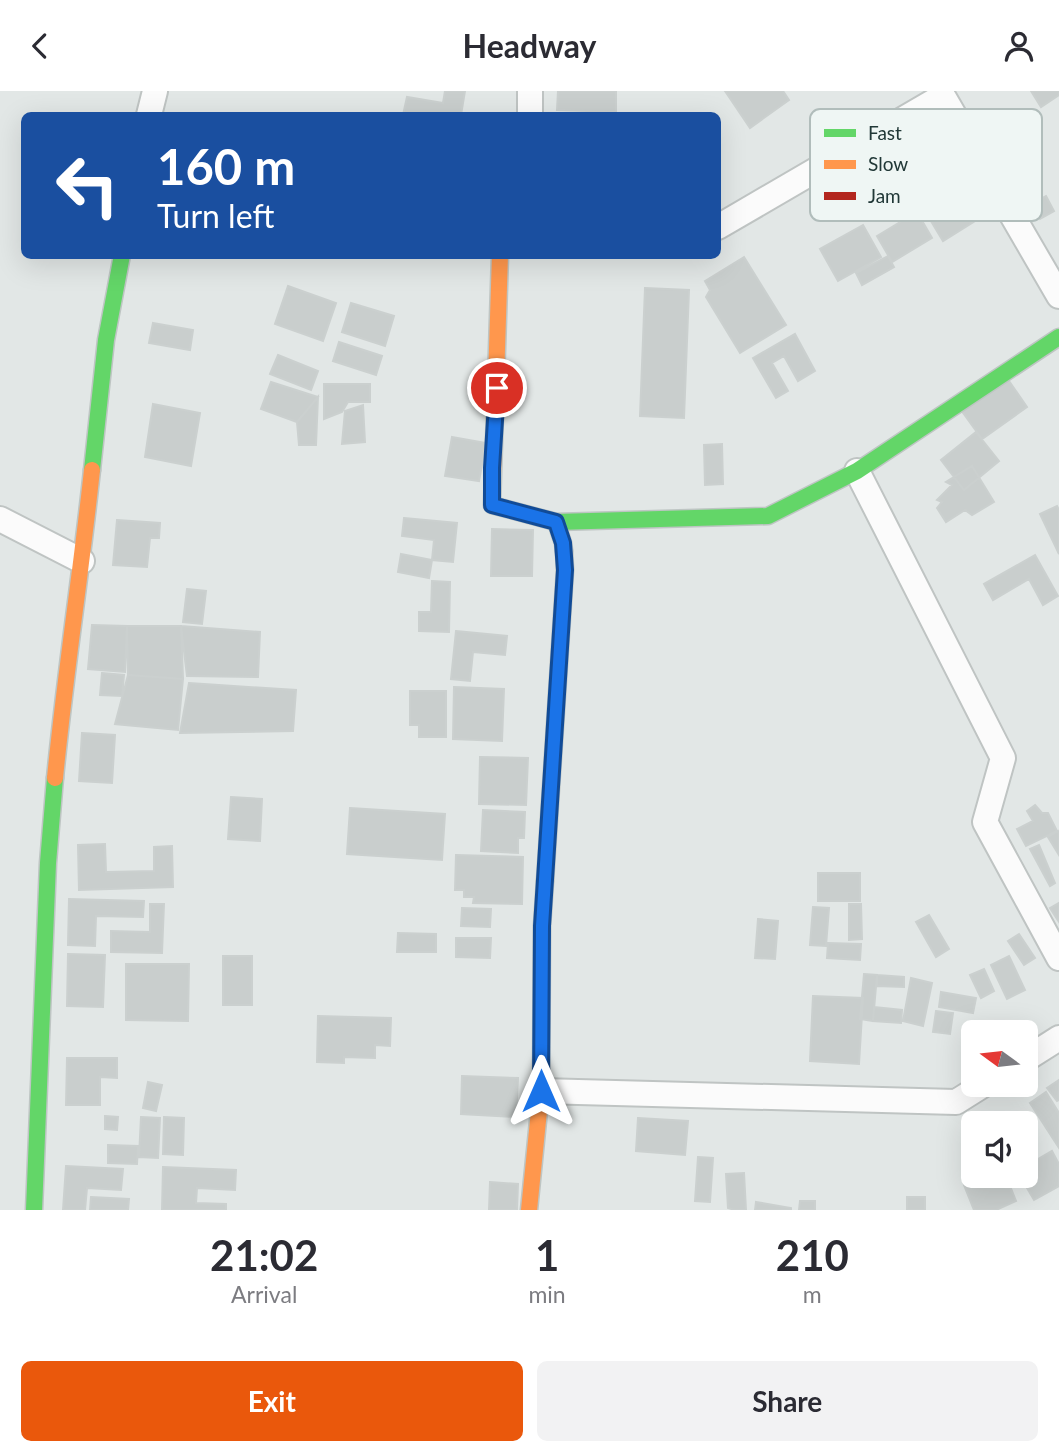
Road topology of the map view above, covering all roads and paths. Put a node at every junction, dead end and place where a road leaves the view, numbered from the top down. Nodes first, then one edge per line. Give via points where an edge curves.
1 (155, 91) edge
2 (530, 91) edge
3 (942, 93) edge
4 (915, 109) edge
5 (951, 109) edge
6 (150, 112) edge
7 (530, 112) edge
8 (810, 172) edge
9 (1016, 221) edge
10 (721, 225) edge
11 (121, 259) edge
12 (500, 259) edge
13 (1059, 296) edge
14 (1059, 337) edge
15 (857, 471) junction
16 (0, 519) edge
17 (556, 522) junction
18 (82, 561) junction
19 (1059, 958) edge
20 (1059, 1038) edge
21 (1038, 1051) edge
22 (541, 1091) junction
23 (964, 1097) edge
24 (34, 1210) edge
25 (529, 1210) edge

1 - 6 street
2 - 7 street
3 - 4 street
3 - 5 street
8 - 10 street
9 - 13 street
11 - 18 street via 106,339
12 - 17 street via 492,505
14 - 15 street
15 - 17 street via 768,516
15 - 19 street via 1003,758 985,822
16 - 18 street
17 - 22 street via 565,570 542,926
18 - 24 street via 48,863
20 - 21 street
22 - 23 street via 956,1102
22 - 25 street

